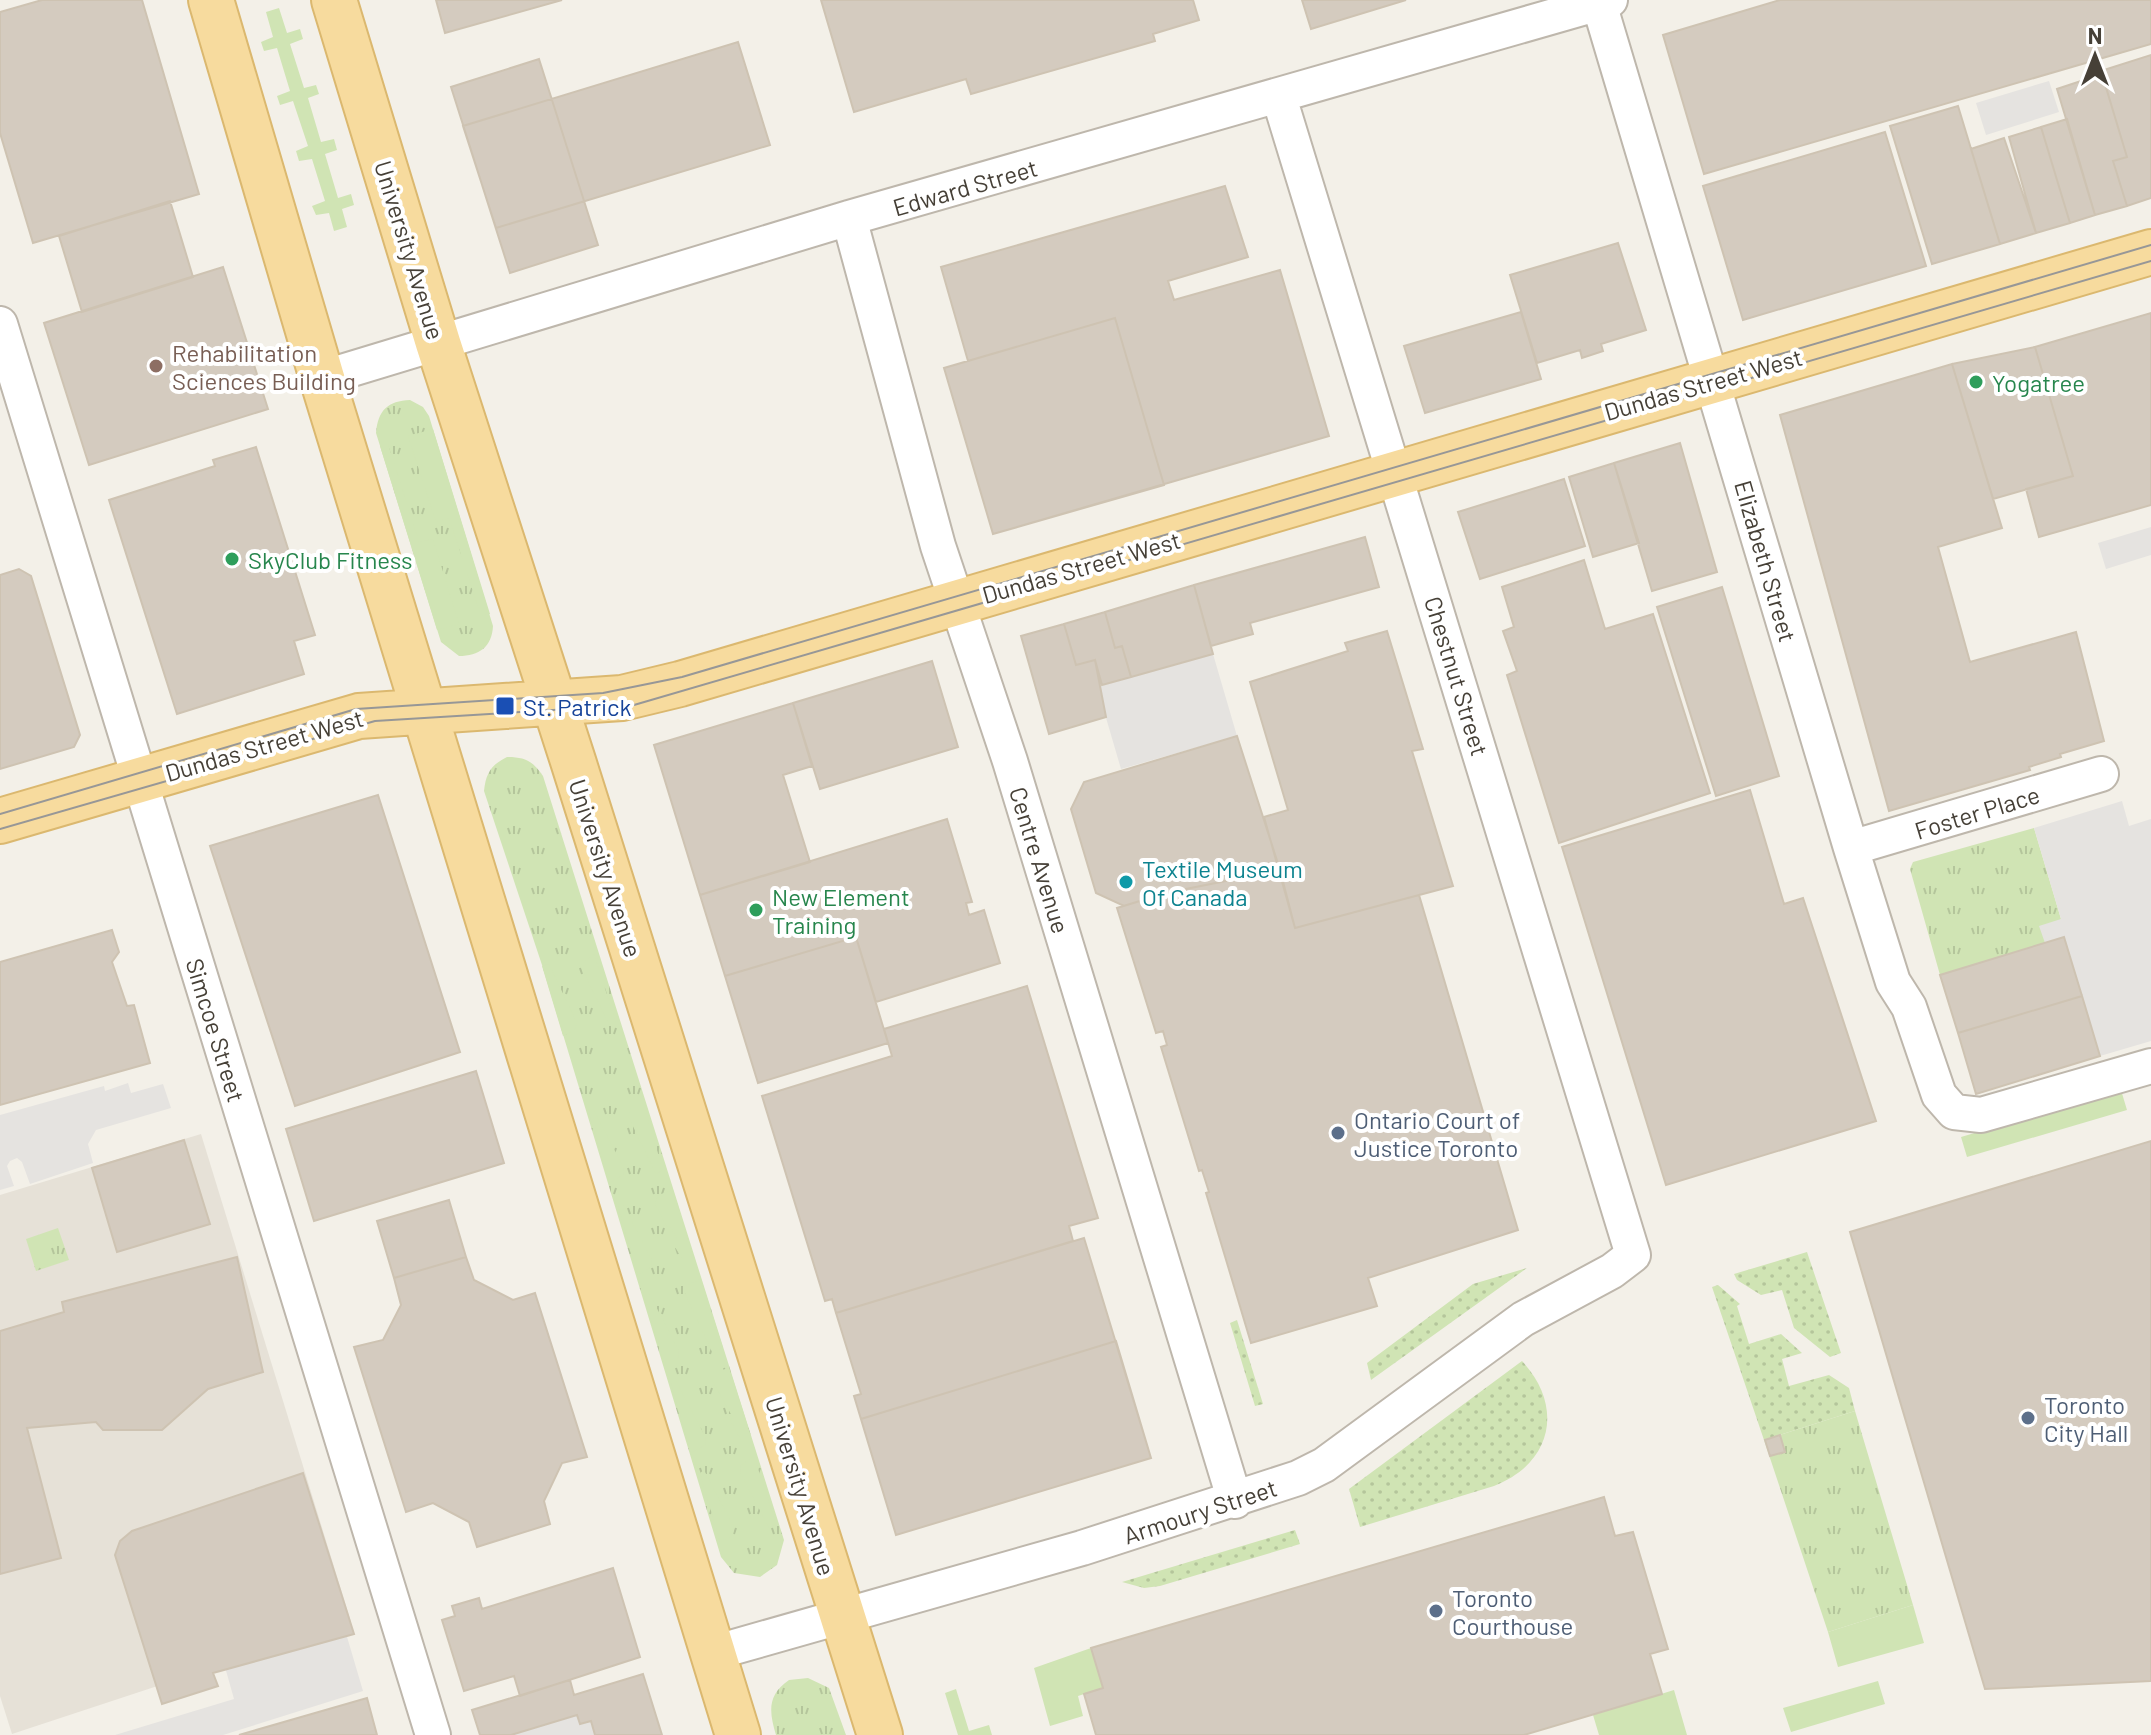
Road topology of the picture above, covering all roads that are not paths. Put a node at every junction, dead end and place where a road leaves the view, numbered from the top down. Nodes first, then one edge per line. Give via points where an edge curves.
1 (211, 0) edge
2 (334, 0) edge
3 (1602, 1) edge
4 (1279, 97) junction
5 (849, 218) junction
6 (2151, 252) edge
7 (0, 324) edge
8 (438, 343) junction
9 (322, 378) junction
10 (1711, 381) junction
11 (1396, 475) junction
12 (958, 603) junction
13 (553, 703) junction
14 (426, 710) junction
15 (2101, 774) dead end
16 (140, 780) junction
17 (0, 821) edge
18 (1851, 848) junction
19 (2151, 1066) edge
20 (1633, 1255) joint
21 (1235, 1501) junction
22 (841, 1615) junction
23 (713, 1653) junction
24 (433, 1735) edge
25 (738, 1735) edge
26 (880, 1735) edge

1 - 9 main road
2 - 8 main road, University Avenue
3 - 4 street, Edward Street
3 - 10 street, Elizabeth Street
4 - 5 street, Edward Street
4 - 11 street, Chestnut Street
5 - 8 street, Edward Street
5 - 12 street, Centre Avenue
6 - 10 main road, Dundas Street West
7 - 16 street, Simcoe Street
8 - 9 street, Edward Street
8 - 13 main road, University Avenue
9 - 14 main road
10 - 11 main road, Dundas Street West
10 - 18 street, Elizabeth Street
11 - 12 main road, Dundas Street West
11 - 20 street, Chestnut Street
12 - 13 main road, Dundas Street West via 637,695
12 - 21 street, Centre Avenue
13 - 14 main road, Dundas Street West
13 - 22 main road, University Avenue
14 - 16 main road, Dundas Street West via 359,716
14 - 23 main road
15 - 18 street, Foster Place
16 - 17 main road, Dundas Street West
16 - 24 street, Simcoe Street
18 - 19 street, Elizabeth Street via 1893,982 1909,1007 1939,1095 1954,1112 1981,1115
20 - 21 street, Armoury Street via 1523,1319 1324,1465
21 - 22 street, Armoury Street
22 - 23 street, Armoury Street
22 - 26 main road, University Avenue
23 - 25 main road

